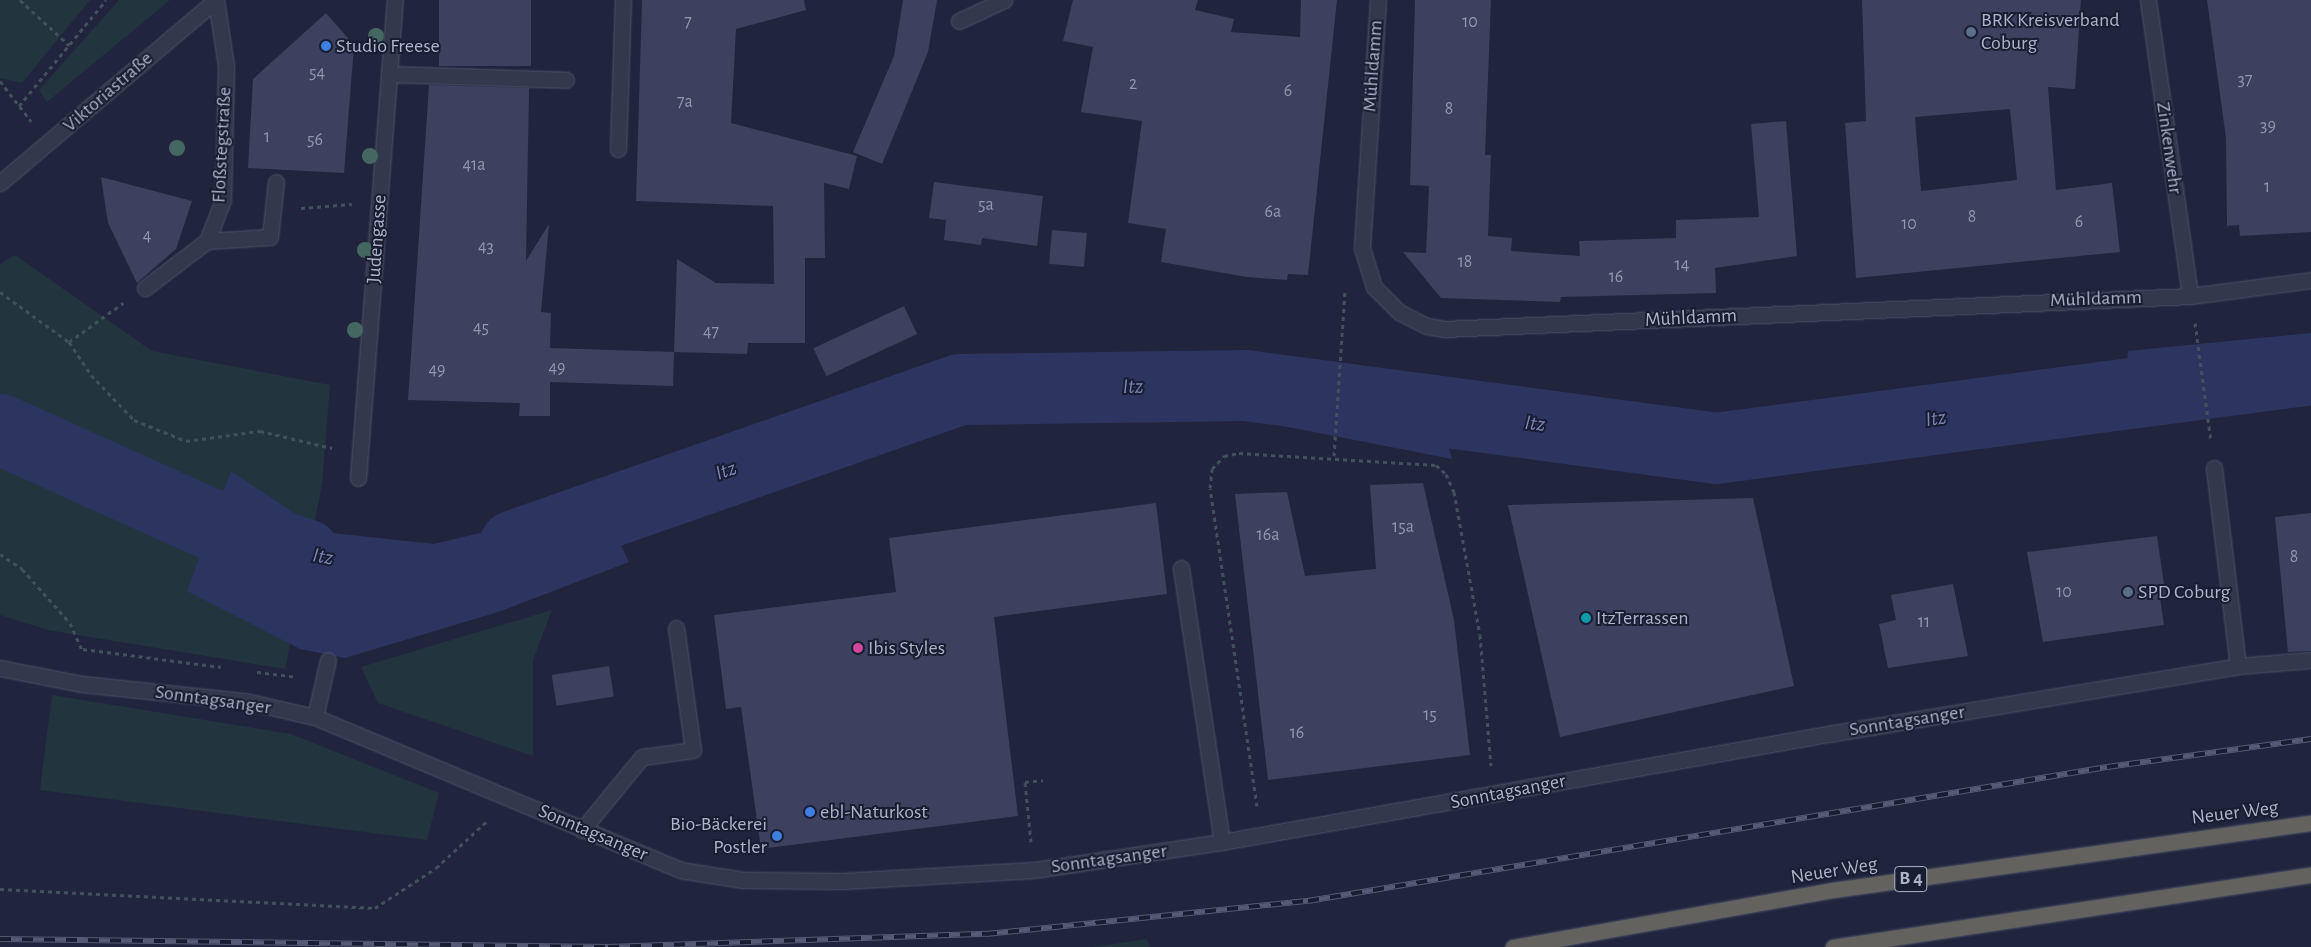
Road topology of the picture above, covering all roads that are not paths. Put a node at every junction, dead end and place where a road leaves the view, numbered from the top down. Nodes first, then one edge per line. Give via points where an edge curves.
1 (216, 0) edge
2 (395, 0) edge
3 (623, 0) edge
4 (1004, 0) edge
5 (1378, 0) edge
6 (2148, 0) edge
7 (959, 21) dead end
8 (389, 74) junction
9 (566, 80) dead end
10 (618, 149) dead end
11 (276, 182) dead end
12 (0, 183) edge
13 (207, 241) junction
14 (2311, 280) edge
15 (145, 288) road end
16 (2190, 296) junction
17 (2214, 468) dead end
18 (358, 478) dead end
19 (1181, 568) dead end
20 (676, 628) dead end
21 (328, 660) dead end
22 (2311, 660) edge
23 (2238, 666) junction
24 (0, 668) edge
25 (315, 717) junction
26 (2311, 823) edge
27 (582, 830) junction
28 (1222, 842) junction
29 (2311, 876) edge
30 (1513, 947) edge
31 (1833, 947) edge

1 - 12 street, Viktoriastraße
1 - 13 street, Floßstegstraße via 226,66 223,200
2 - 8 street, Judengasse
3 - 10 street
4 - 7 street
5 - 16 street, Mühldamm via 1362,248 1374,287 1413,321 1444,329
6 - 16 street, Zinkenwehr
8 - 9 street
8 - 18 street, Judengasse
11 - 13 street via 270,237
13 - 15 street
14 - 16 street, Mühldamm
17 - 23 street
19 - 28 street
20 - 27 street via 693,750 642,757
21 - 25 street
22 - 23 street, Sonntagsanger
23 - 28 street, Sonntagsanger via 1709,754 1494,796
24 - 25 street, Sonntagsanger via 82,684 245,701
25 - 27 street, Sonntagsanger
26 - 30 highway, Neuer Weg / B 4 via 1833,890
27 - 28 street, Sonntagsanger via 680,870 743,880 844,881 1034,870
29 - 31 highway

